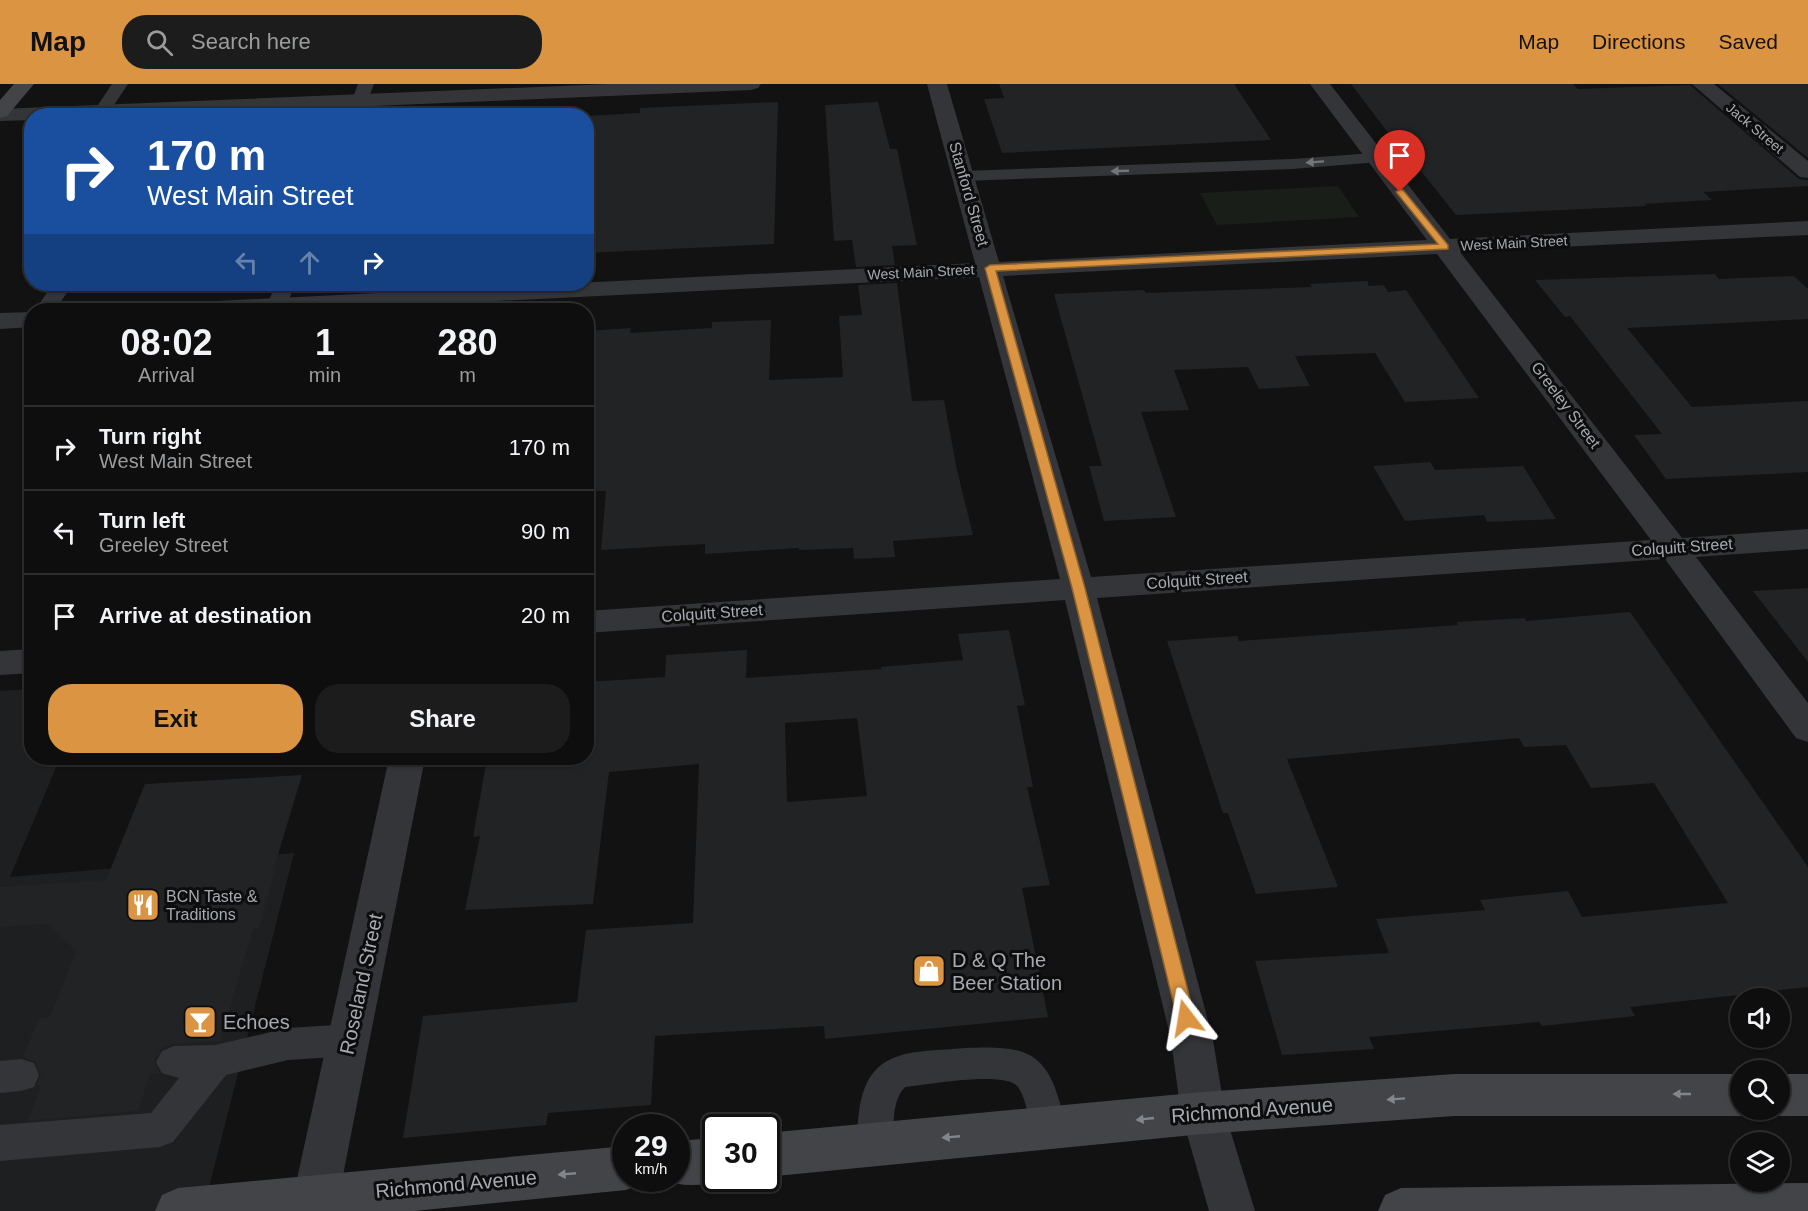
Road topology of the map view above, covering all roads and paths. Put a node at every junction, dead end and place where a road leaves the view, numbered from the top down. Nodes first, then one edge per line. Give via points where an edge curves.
1 (24, 84) edge
2 (120, 84) edge
3 (750, 84) edge
4 (936, 84) edge
5 (1320, 84) edge
6 (1702, 84) edge
7 (545, 88) edge
8 (360, 100) edge
9 (104, 108) edge
10 (172, 108) edge
11 (541, 108) edge
12 (24, 113) edge
13 (0, 114) edge
14 (1373, 158) junction
15 (1808, 172) edge
16 (963, 176) junction
17 (1808, 228) edge
18 (1445, 247) junction
19 (990, 268) junction
20 (589, 291) edge
21 (594, 291) edge
22 (502, 296) edge
23 (272, 301) edge
24 (251, 303) edge
25 (24, 320) edge
26 (0, 321) edge
27 (1808, 539) edge
28 (1674, 548) junction
29 (1078, 588) junction
30 (594, 621) edge
31 (24, 662) edge
32 (0, 663) edge
33 (1808, 729) edge
34 (406, 765) edge
35 (350, 1040) junction
36 (214, 1061) junction
37 (174, 1062) dead end
38 (1730, 1095) edge
39 (1790, 1095) edge
40 (1808, 1095) edge
41 (1203, 1113) junction
42 (1048, 1128) junction
43 (0, 1143) edge
44 (875, 1145) junction
45 (780, 1154) edge
46 (612, 1170) edge
47 (314, 1204) edge
48 (1808, 1206) edge
49 (178, 1211) edge
50 (1232, 1211) edge
51 (1401, 1211) edge

1 - 13 main road
2 - 9 lane
3 - 7 street
4 - 16 street, Stanford Street
5 - 14 street, Greeley Street
6 - 15 street, Jack Street
7 - 8 street
7 - 11 street
8 - 10 street
12 - 13 street
14 -> 16 lane
14 - 18 street, Greeley Street
16 - 19 street, Stanford Street
17 - 18 street, West Main Street
18 - 19 street, West Main Street
18 - 28 street, Greeley Street
19 - 21 street, West Main Street
19 - 29 street, Stanford Street
20 - 22 street, West Main Street
22 - 23 street, West Main Street
23 - 24 street, West Main Street
25 - 26 street
27 - 28 street, Colquitt Street
28 - 29 street, Colquitt Street
28 - 33 street, Greeley Street
29 - 30 street, Colquitt Street
29 - 41 street, Stanford Street via 1192,1040
31 - 32 street
34 - 35 street, Roseland Street
35 - 36 lane via 288,1044
35 - 47 street, Roseland Street
36 - 37 lane
36 - 43 lane via 160,1130
38 -> 41 main road, Richmond Avenue via 1454,1095
39 - 40 main road
41 -> 42 main road, Richmond Avenue
41 - 50 street, Stanford Street
42 -> 44 main road, Richmond Avenue
42 - 44 lane via 1036,1084 1027,1071 998,1062 987,1063 896,1072 879,1093
44 - 45 main road, Richmond Avenue
46 -> 47 main road, Richmond Avenue
47 - 49 main road, Richmond Avenue
48 - 51 main road

